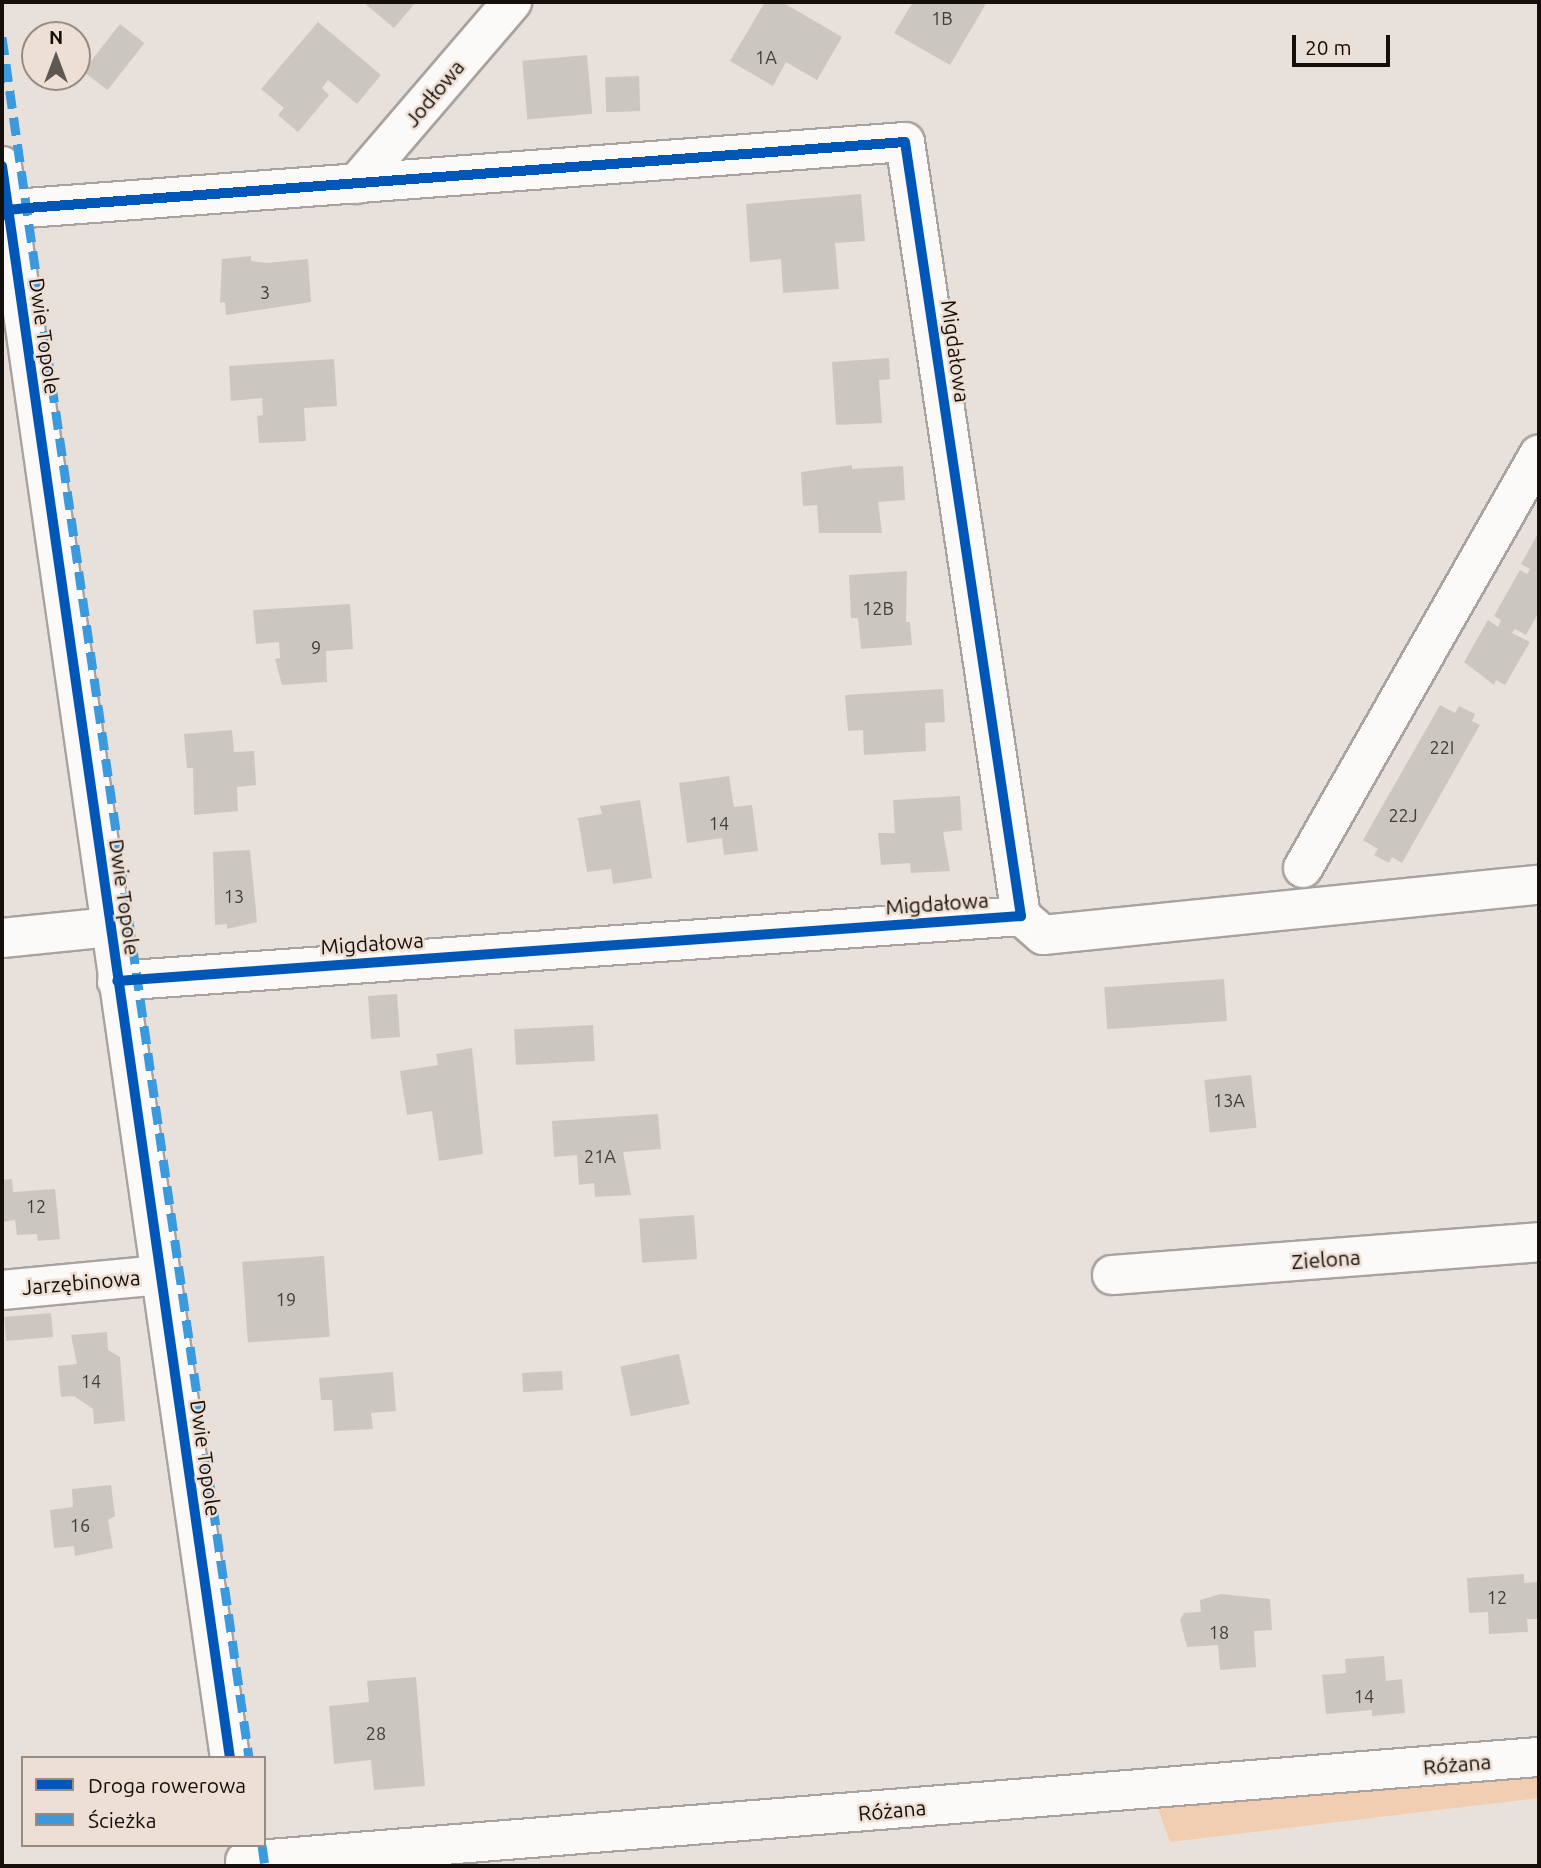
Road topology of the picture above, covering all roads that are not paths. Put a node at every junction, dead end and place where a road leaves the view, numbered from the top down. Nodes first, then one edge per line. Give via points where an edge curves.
1 (512, 2) edge
2 (2, 166) edge
3 (356, 184) junction
4 (5, 213) edge
5 (1539, 455) edge
6 (1303, 868) dead end
7 (1539, 885) edge
8 (1021, 916) junction
9 (110, 927) junction
10 (2, 938) edge
11 (117, 981) junction
12 (1539, 1242) edge
13 (160, 1275) junction
14 (1112, 1275) dead end
15 (2, 1290) edge
16 (230, 1756) edge
17 (1539, 1757) edge
18 (245, 1858) edge

1 - 3 street, Jodłowa
2 - 4 street, Dwie Topole
3 - 4 street
3 - 8 street, Migdałowa via 905,142
4 - 9 street, Dwie Topole
5 - 6 street
7 - 8 street, Migdałowa via 1043,935
8 - 11 street, Migdałowa
9 - 10 street
9 - 11 street, Dwie Topole
11 - 13 street, Dwie Topole
12 - 14 street, Zielona
13 - 15 street, Jarzębinowa
13 - 16 street, Dwie Topole
17 - 18 street, Różana

